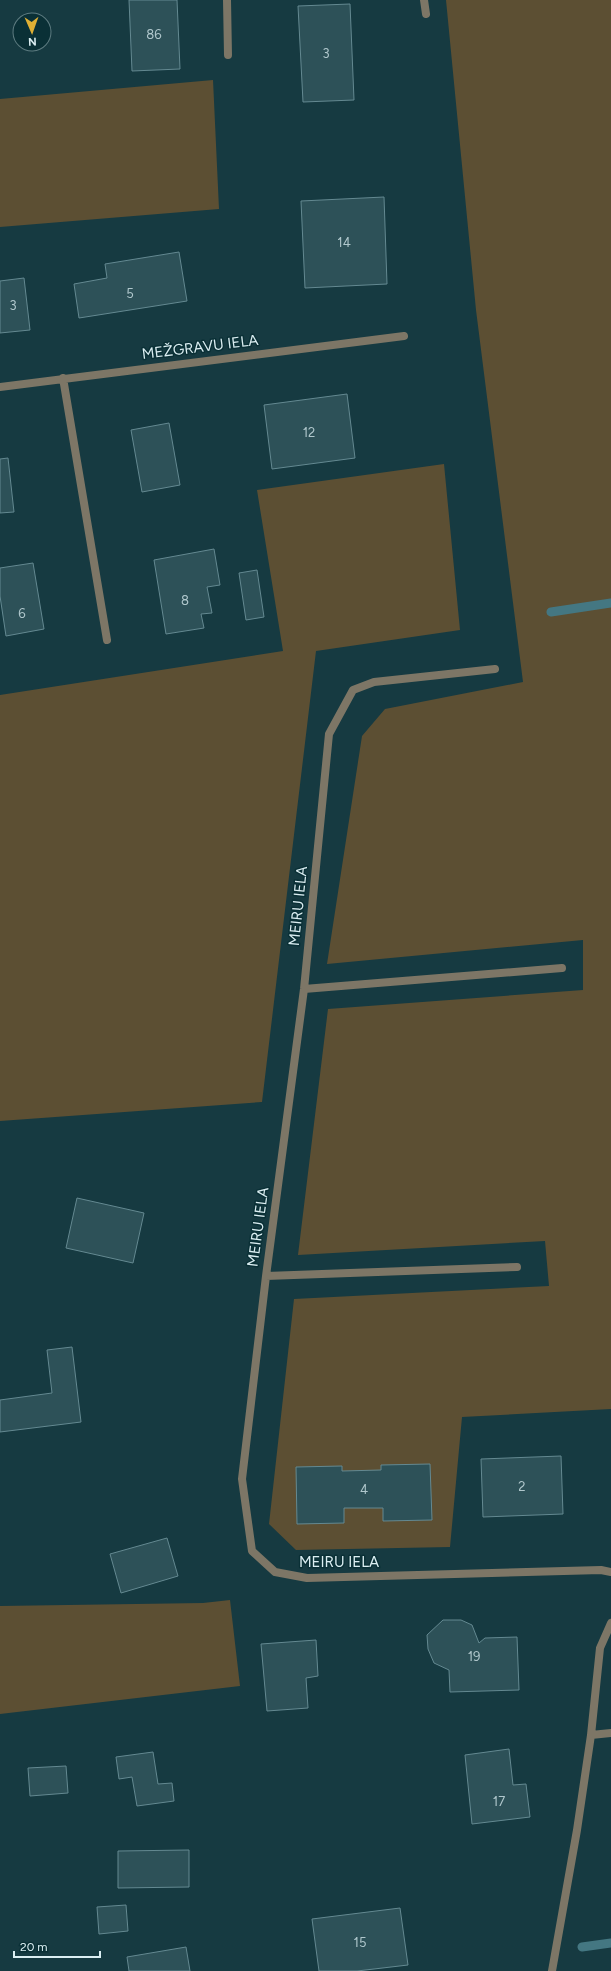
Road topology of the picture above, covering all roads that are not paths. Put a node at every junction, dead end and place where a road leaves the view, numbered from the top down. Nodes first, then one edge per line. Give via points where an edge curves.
1 (226, 0) edge
2 (424, 0) edge
3 (426, 14) dead end
4 (228, 55) dead end
5 (404, 336) dead end
6 (63, 378) junction
7 (0, 387) edge
8 (107, 640) dead end
9 (495, 669) dead end
10 (562, 968) dead end
11 (304, 989) junction
12 (517, 1267) dead end
13 (266, 1276) junction
14 (611, 1572) edge
15 (611, 1623) edge
16 (611, 1733) edge
17 (591, 1735) junction
18 (552, 1971) edge

1 - 4 street
2 - 3 street
5 - 6 street, MEŽGRAVU IELA
6 - 7 street, MEŽGRAVU IELA
6 - 8 street
9 - 11 street, MEIRU IELA via 374,682 353,690 329,734
10 - 11 street
11 - 13 street, MEIRU IELA
12 - 13 street
13 - 14 street, MEIRU IELA via 242,1479 252,1551 275,1572 307,1578 601,1570
15 - 17 street via 600,1648
16 - 17 street
17 - 18 street

